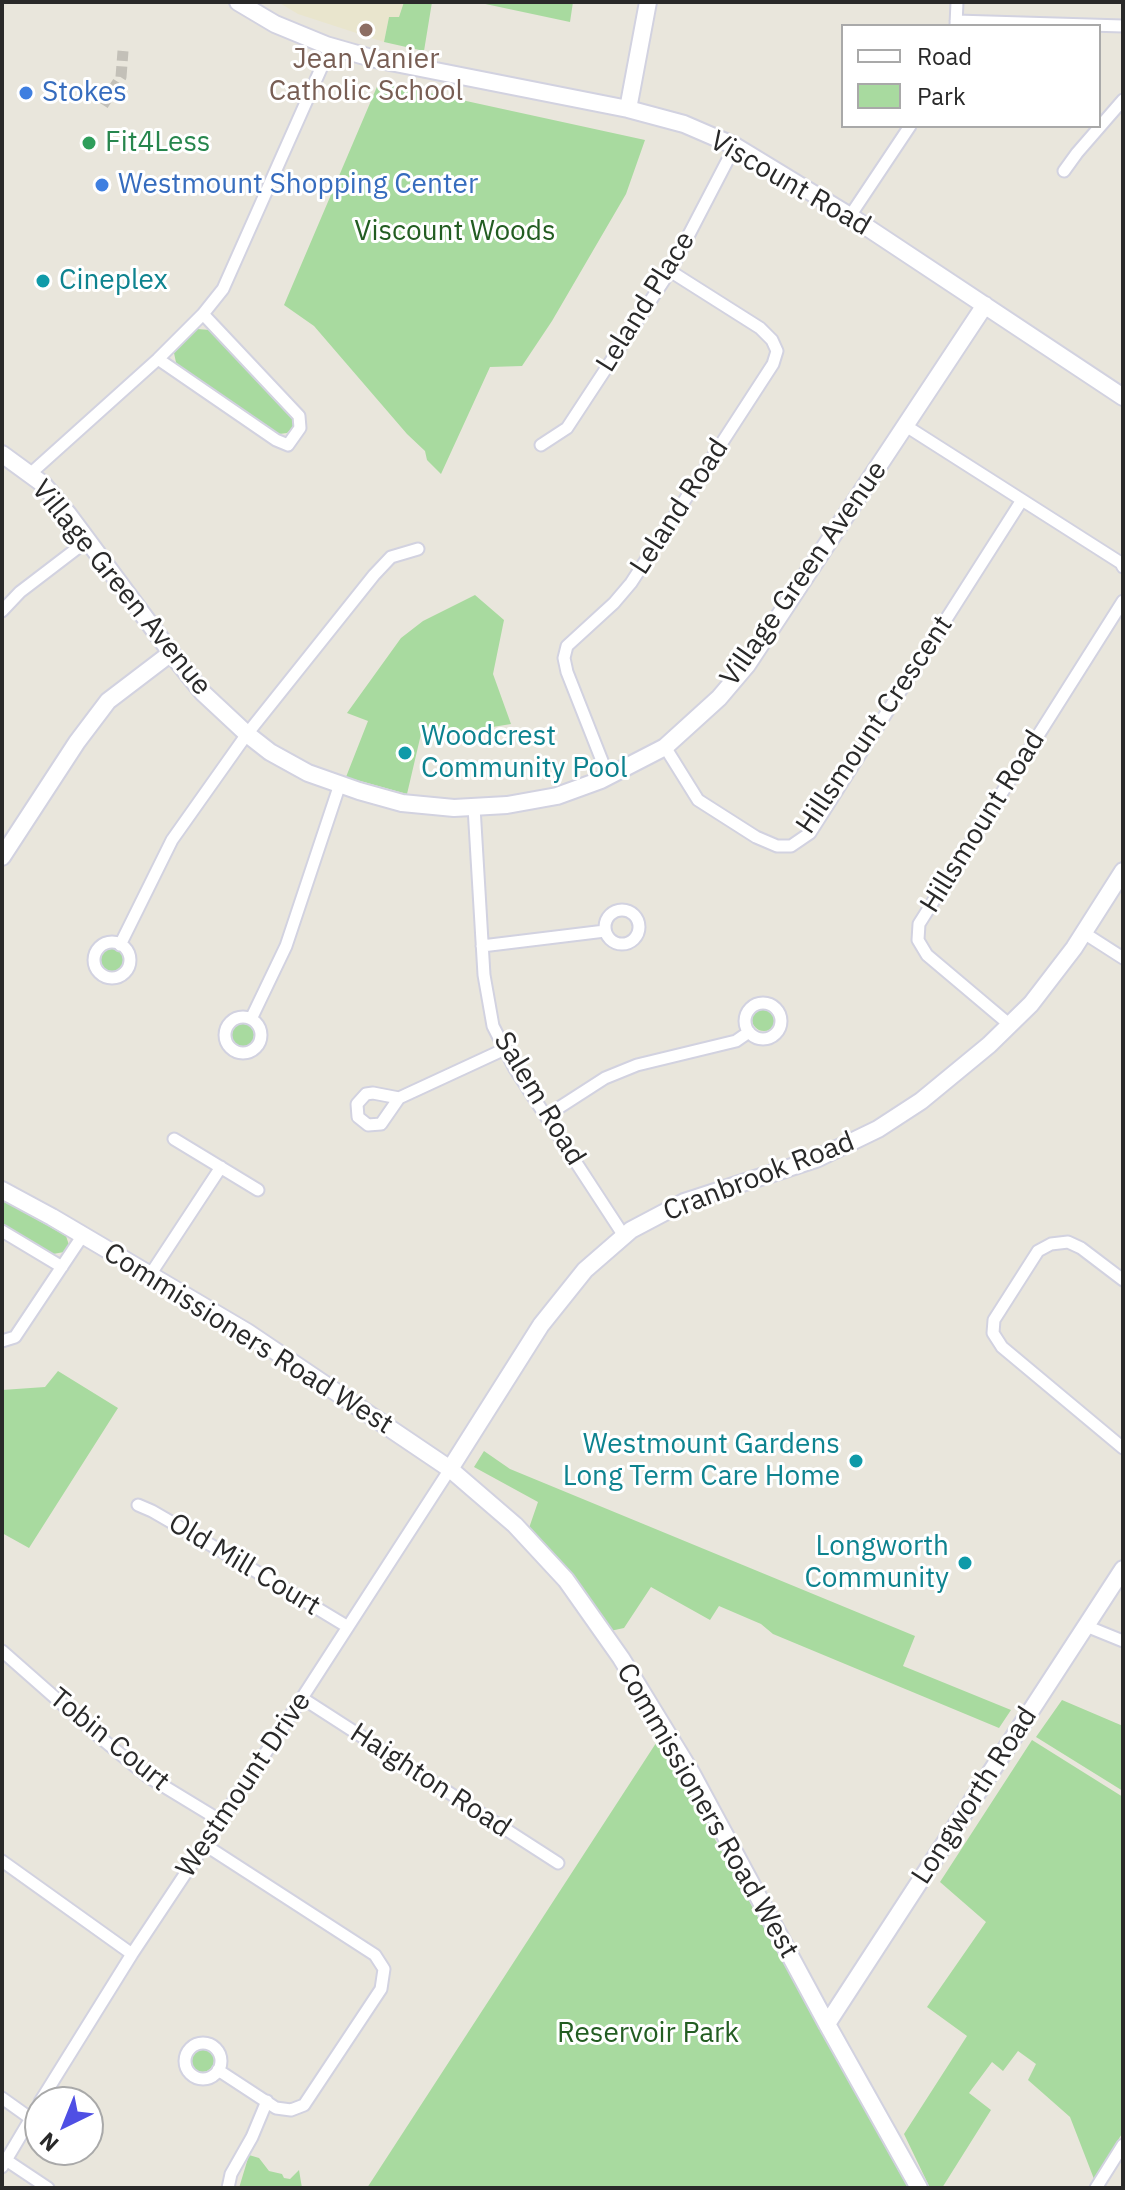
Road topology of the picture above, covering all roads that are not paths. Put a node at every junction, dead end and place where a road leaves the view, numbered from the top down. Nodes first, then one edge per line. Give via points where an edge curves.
1 (238, 2) edge
2 (648, 2) edge
3 (957, 2) edge
4 (956, 24) edge
5 (1101, 26) edge
6 (1123, 26) edge
7 (331, 46) junction
8 (1123, 100) edge
9 (628, 109) junction
10 (1101, 125) edge
11 (909, 128) edge
12 (1099, 128) edge
13 (735, 146) junction
14 (1064, 171) dead end
15 (850, 216) junction
16 (670, 271) junction
17 (985, 305) junction
18 (203, 314) junction
19 (158, 359) junction
20 (1123, 397) edge
21 (906, 426) junction
22 (541, 445) dead end
23 (2, 454) edge
24 (30, 474) junction
25 (1022, 500) junction
26 (88, 540) junction
27 (418, 549) dead end
28 (1123, 567) edge
29 (1123, 601) edge
30 (2, 611) edge
31 (171, 653) junction
32 (247, 734) junction
33 (665, 747) junction
34 (608, 776) junction
35 (340, 784) junction
36 (474, 807) junction
37 (2, 857) edge
38 (1123, 871) edge
39 (605, 931) dead end
40 (1084, 933) junction
41 (120, 945) dead end
42 (482, 946) junction
43 (1123, 958) edge
44 (251, 1019) dead end
45 (1010, 1025) junction
46 (749, 1032) dead end
47 (505, 1049) junction
48 (399, 1098) dead end
49 (546, 1116) junction
50 (174, 1139) dead end
51 (221, 1167) junction
52 (2, 1190) edge
53 (258, 1190) dead end
54 (2, 1231) edge
55 (83, 1235) junction
56 (624, 1236) junction
57 (62, 1267) junction
58 (150, 1275) junction
59 (1123, 1280) edge
60 (2, 1341) edge
61 (1123, 1448) edge
62 (450, 1469) junction
63 (138, 1505) dead end
64 (1123, 1569) edge
65 (1086, 1626) junction
66 (348, 1627) junction
67 (1123, 1641) edge
68 (2, 1651) edge
69 (302, 1698) junction
70 (221, 1821) junction
71 (205, 1845) junction
72 (2, 1861) edge
73 (558, 1863) dead end
74 (132, 1954) junction
75 (827, 2024) junction
76 (218, 2070) dead end
77 (50, 2086) edge
78 (2, 2098) edge
79 (267, 2101) junction
80 (24, 2114) edge
81 (24, 2129) edge
82 (1123, 2145) edge
83 (4, 2164) edge
84 (48, 2188) edge
85 (228, 2188) edge
86 (919, 2188) edge
87 (1096, 2188) edge

1 - 7 street, Viscount Road via 275,24
2 - 9 street
3 - 4 street
5 - 6 street
7 - 9 street, Viscount Road
7 - 18 street via 223,289
8 - 10 street
9 - 13 street, Viscount Road via 684,124
11 - 15 street
12 - 14 street
13 - 15 street, Viscount Road
13 - 16 street, Leland Place
15 - 17 street, Viscount Road
16 - 22 street, Leland Place via 567,428
16 - 34 street, Leland Road via 760,328 777,351 631,583 567,646 567,672
17 - 20 street, Viscount Road
17 - 21 street, Village Green Avenue
18 - 19 street
18 - 19 street via 299,416 300,428 288,445
19 - 24 street
21 - 25 street
21 - 33 street, Village Green Avenue via 747,665
23 - 24 street, Village Green Avenue
24 - 26 street, Village Green Avenue
25 - 28 street
25 - 33 street, Hillsmount Crescent via 810,833 791,846 756,837 698,800
26 - 30 street
26 - 31 street, Village Green Avenue
27 - 32 street via 391,557 374,575
29 - 45 street, Hillsmount Road via 919,924 918,940 927,955
31 - 32 street, Village Green Avenue via 203,693
31 - 37 street via 108,701
32 - 35 street, Village Green Avenue via 308,773
32 - 41 street via 172,840
33 - 34 street, Village Green Avenue
34 - 36 street, Village Green Avenue via 557,796
35 - 36 street, Village Green Avenue via 402,803
35 - 44 street via 286,946
36 - 42 street, Salem Road
38 - 40 street, Cranbrook Road
39 - 42 street
40 - 43 street
40 - 45 street, Cranbrook Road
42 - 47 street, Salem Road via 493,1026
45 - 56 street, Cranbrook Road via 921,1101 878,1129 816,1159 684,1202
46 - 49 street via 736,1041 605,1078
47 - 48 street
47 - 49 street, Salem Road
49 - 56 street, Salem Road
50 - 51 street
51 - 53 street
51 - 58 street
52 - 55 street, Commissioners Road West
54 - 57 street
55 - 57 street
55 - 58 street, Commissioners Road West
56 - 62 street, Cranbrook Road via 585,1270 541,1325
57 - 60 street via 15,1337
58 - 62 street, Commissioners Road West via 247,1332
59 - 61 street via 1081,1248 1068,1242 1051,1244 1038,1251 994,1320 993,1333 1002,1347
62 - 66 street, Westmount Drive
62 - 75 street, Commissioners Road West via 515,1525 566,1580 621,1658 692,1774
63 - 66 street, Old Mill Court
64 - 65 street, Longworth Road
65 - 67 street
65 - 75 street, Longworth Road
66 - 69 street, Westmount Drive
68 - 70 street, Tobin Court via 147,1776
69 - 70 street, Westmount Drive
69 - 73 street, Haighton Road
70 - 71 street, Westmount Drive
71 - 74 street, Westmount Drive
71 - 79 street via 375,1955 384,1969 381,1989 304,2105 291,2110
72 - 74 street
74 - 77 street, Westmount Drive
75 - 86 street, Commissioners Road West
76 - 79 street
78 - 80 street
79 - 85 street
81 - 83 street, Westmount Drive
82 - 87 street
83 - 84 street

